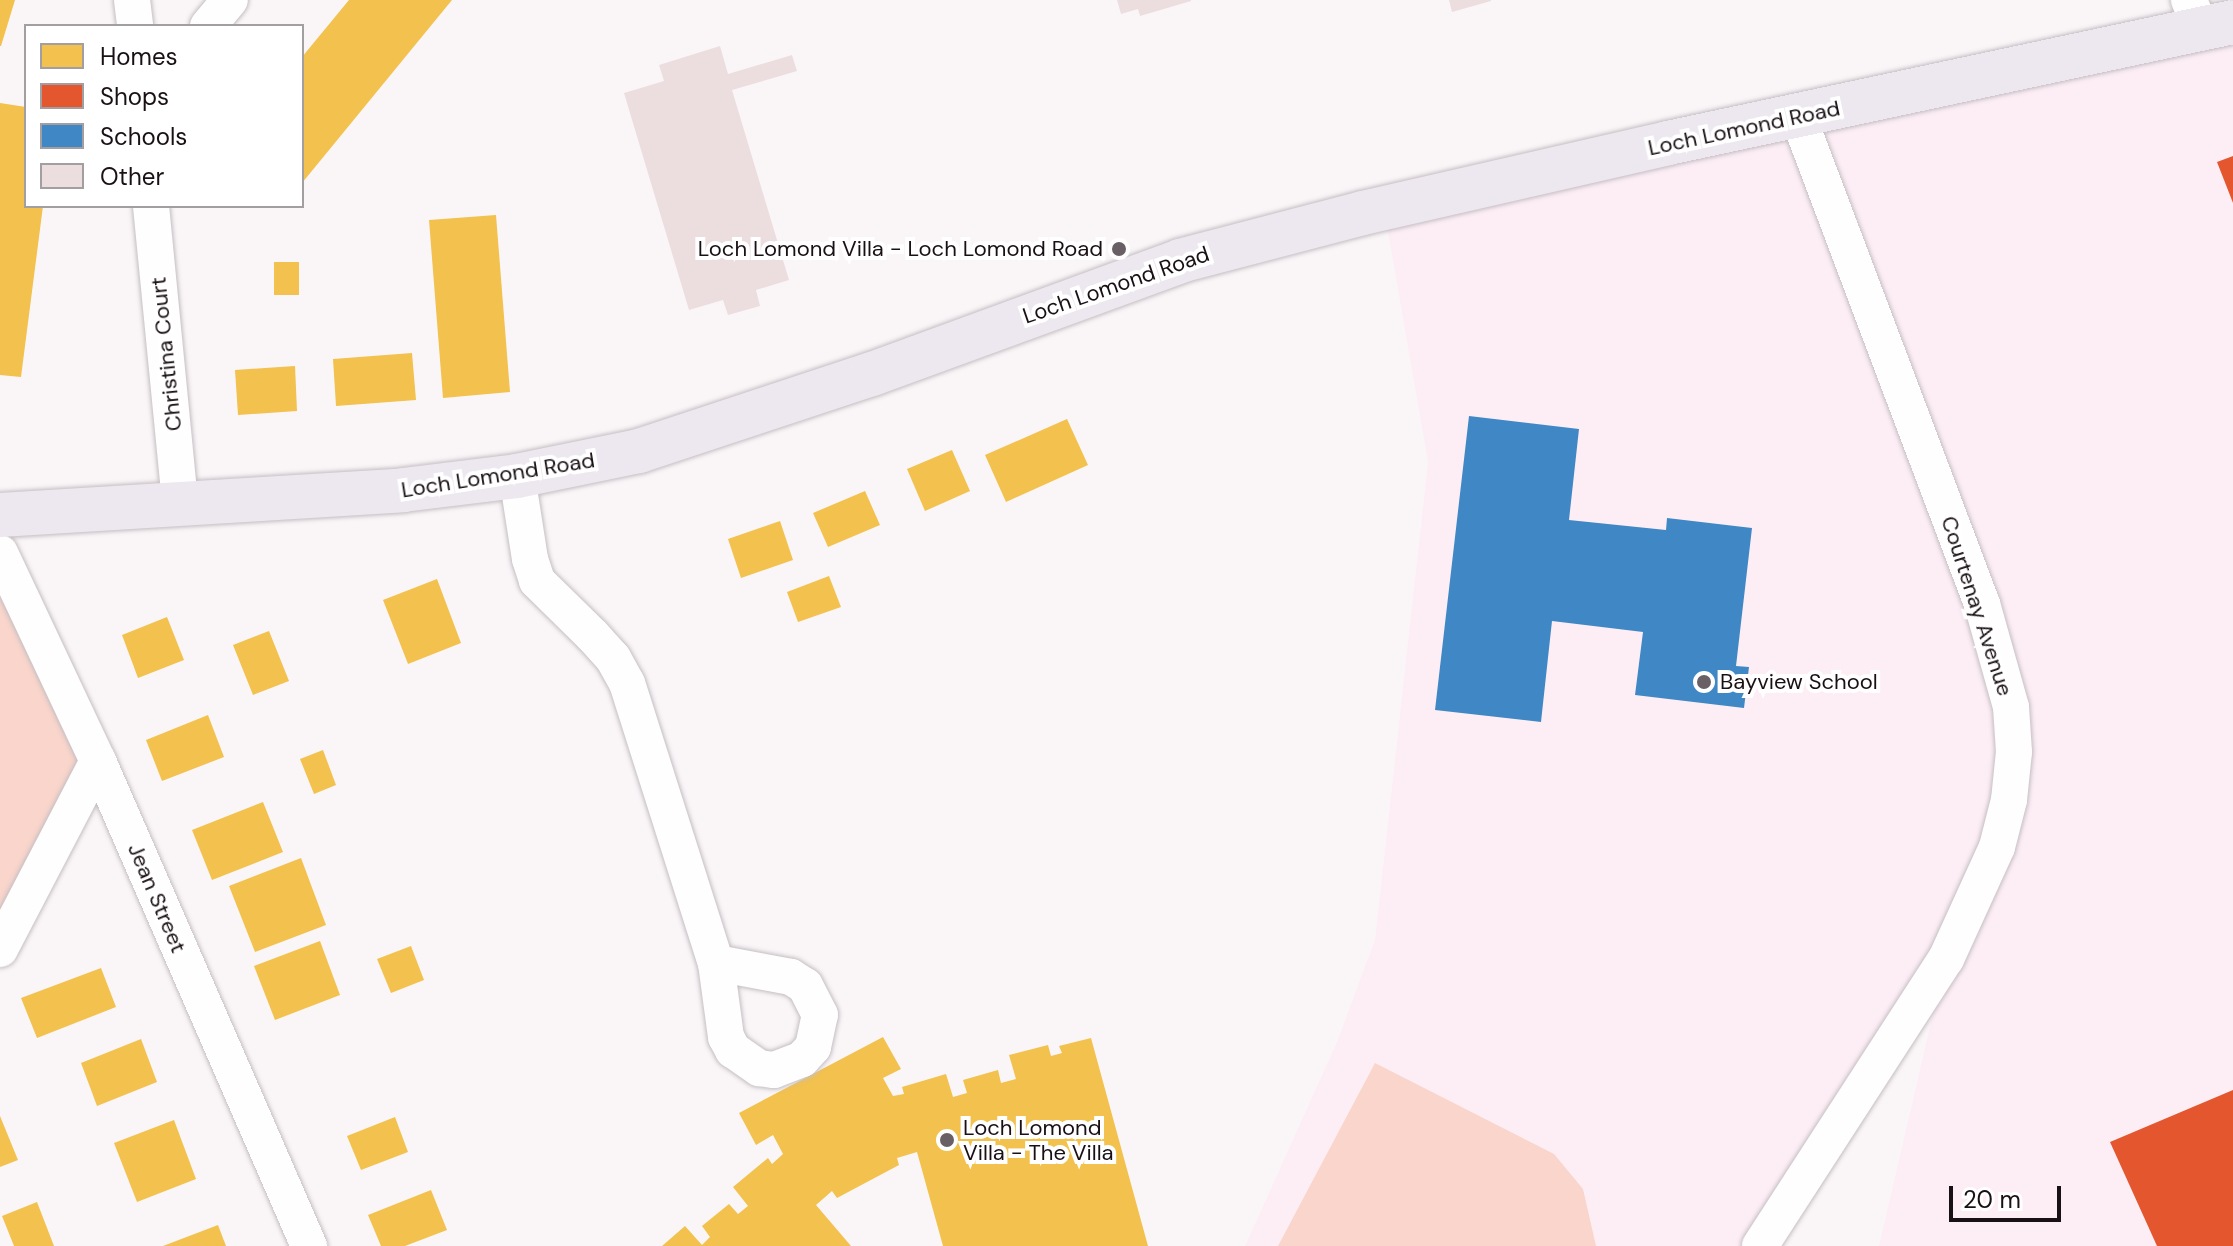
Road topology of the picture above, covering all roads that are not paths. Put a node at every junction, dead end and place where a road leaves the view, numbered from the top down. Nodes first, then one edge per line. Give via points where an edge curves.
1 (132, 0) edge
2 (230, 0) edge
3 (2207, 17) edge
4 (135, 24) edge
5 (210, 24) edge
6 (1798, 116) junction
7 (151, 208) edge
8 (517, 476) junction
9 (180, 502) junction
10 (0, 515) edge
11 (0, 553) edge
12 (98, 761) junction
13 (0, 949) edge
14 (716, 963) dead end
15 (309, 1246) edge
16 (1760, 1246) edge

1 - 4 street
2 - 5 street
3 - 6 main road, Loch Lomond Road
6 - 8 main road, Loch Lomond Road via 1363,213 1180,261 664,444
6 - 16 street, Courtenay Avenue via 1982,604 2011,707 2014,752 1997,847 1946,959
7 - 9 street, Christina Court
8 - 9 main road, Loch Lomond Road via 392,491
8 - 14 street via 537,581 613,658 627,683
9 - 10 main road, Loch Lomond Road
11 - 12 street, Jean Street
12 - 13 street
12 - 15 street, Jean Street

